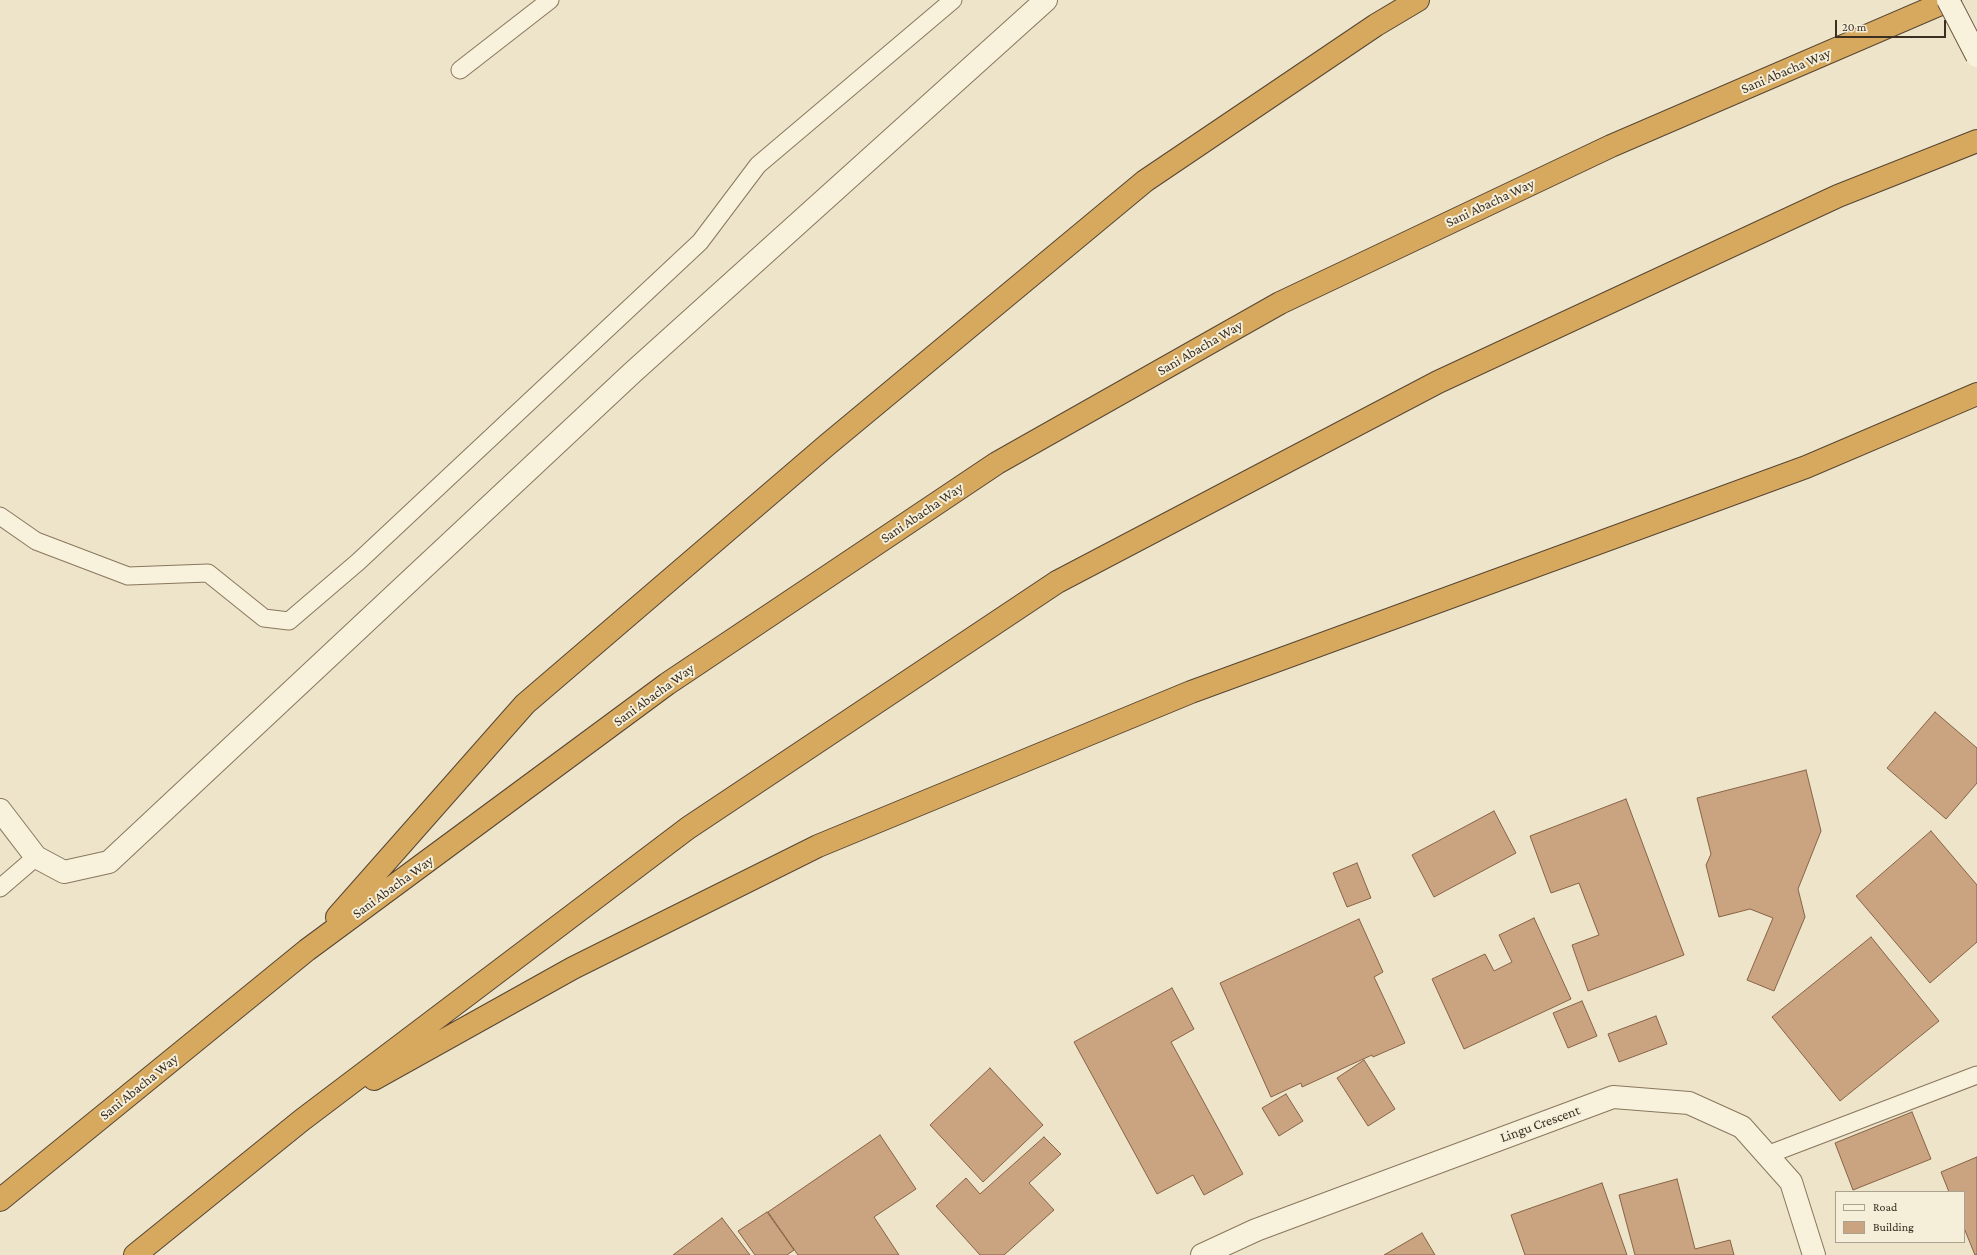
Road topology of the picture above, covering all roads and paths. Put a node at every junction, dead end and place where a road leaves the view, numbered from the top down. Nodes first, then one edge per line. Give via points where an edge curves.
1 (550, 0) edge
2 (953, 0) edge
3 (1046, 0) edge
4 (1418, 0) edge
5 (1949, 0) edge
6 (1977, 56) edge
7 (460, 70) dead end
8 (1977, 141) edge
9 (1977, 394) edge
10 (1955, 403) junction
11 (1977, 407) edge
12 (0, 516) edge
13 (0, 810) edge
14 (36, 857) junction
15 (0, 888) edge
16 (307, 950) junction
17 (1977, 1075) edge
18 (302, 1120) junction
19 (1766, 1155) junction
20 (0, 1200) edge
21 (135, 1255) edge
22 (1202, 1255) edge
23 (1814, 1255) edge

1 - 7 lane
2 - 12 lane via 758,165 700,242 358,562 289,621 264,618 208,573 128,576 36,541
3 - 14 street via 626,378 109,862 64,872
4 - 16 highway via 1376,25 1145,180 826,445 524,704
5 - 6 street, bridge
5 - 16 highway, Sani Abacha Way via 1611,146 1280,303 998,463 668,684
8 - 18 highway via 1838,196 1438,382 1057,582 688,828
9 - 10 highway
10 - 11 highway
10 - 18 highway via 1806,467 1191,692 818,846 573,968
13 - 14 street
14 - 15 lane
16 - 20 highway, Sani Abacha Way
17 - 19 lane
18 - 21 highway
19 - 22 street, Lingu Crescent via 1742,1127 1689,1103 1613,1097 1256,1230
19 - 23 street, Lingu Crescent via 1791,1182

